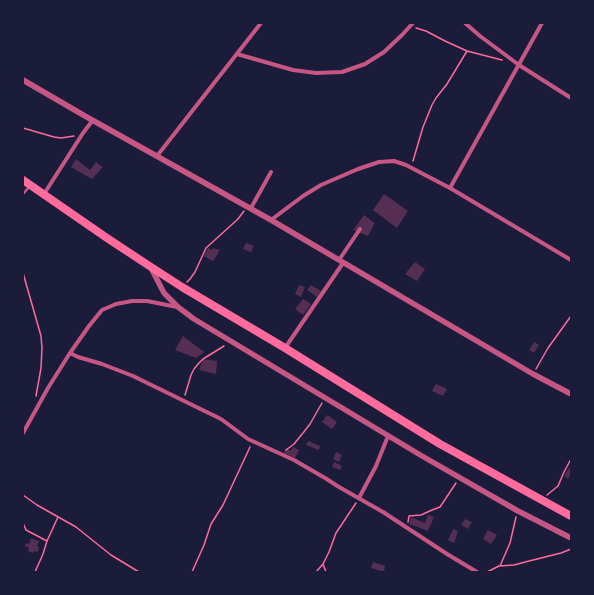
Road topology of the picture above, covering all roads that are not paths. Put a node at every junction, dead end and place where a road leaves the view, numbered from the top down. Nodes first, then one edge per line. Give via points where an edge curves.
1 (261, 23) edge
2 (465, 23) edge
3 (542, 23) edge
4 (412, 24) edge
5 (237, 54) junction
6 (519, 65) junction
7 (23, 80) edge
8 (571, 98) edge
9 (93, 120) junction
10 (157, 156) junction
11 (271, 172) dead end
12 (23, 180) edge
13 (31, 185) junction
14 (450, 188) junction
15 (23, 194) edge
16 (44, 194) junction
17 (249, 208) junction
18 (271, 220) junction
19 (360, 229) dead end
20 (571, 260) edge
21 (341, 261) junction
22 (151, 268) junction
23 (178, 307) junction
24 (285, 348) junction
25 (70, 353) junction
26 (571, 394) edge
27 (23, 433) edge
28 (388, 436) junction
29 (359, 498) junction
30 (571, 516) edge
31 (571, 538) edge
32 (477, 572) edge

1 - 5 street
2 - 6 street
3 - 6 street
4 - 5 street via 384,52 365,64 342,72 316,74
5 - 10 street
6 - 8 street
6 - 14 street
7 - 9 street
9 - 10 street
9 - 16 street
10 - 17 street
11 - 17 street
12 - 13 highway
13 - 15 lane
13 - 16 highway
14 - 18 street via 394,161 379,162 321,185
14 - 20 street
16 - 22 highway
17 - 18 street
18 - 21 street
19 - 21 street
21 - 24 street
21 - 26 street
22 - 23 street via 164,292
22 - 24 highway
23 - 25 street via 146,301 116,304 102,310
23 - 28 street via 231,342
24 - 30 highway via 440,444
25 - 27 street
25 - 29 street via 133,376 184,400 221,419 243,436 312,470
28 - 29 street
28 - 31 street via 518,511
29 - 32 street

